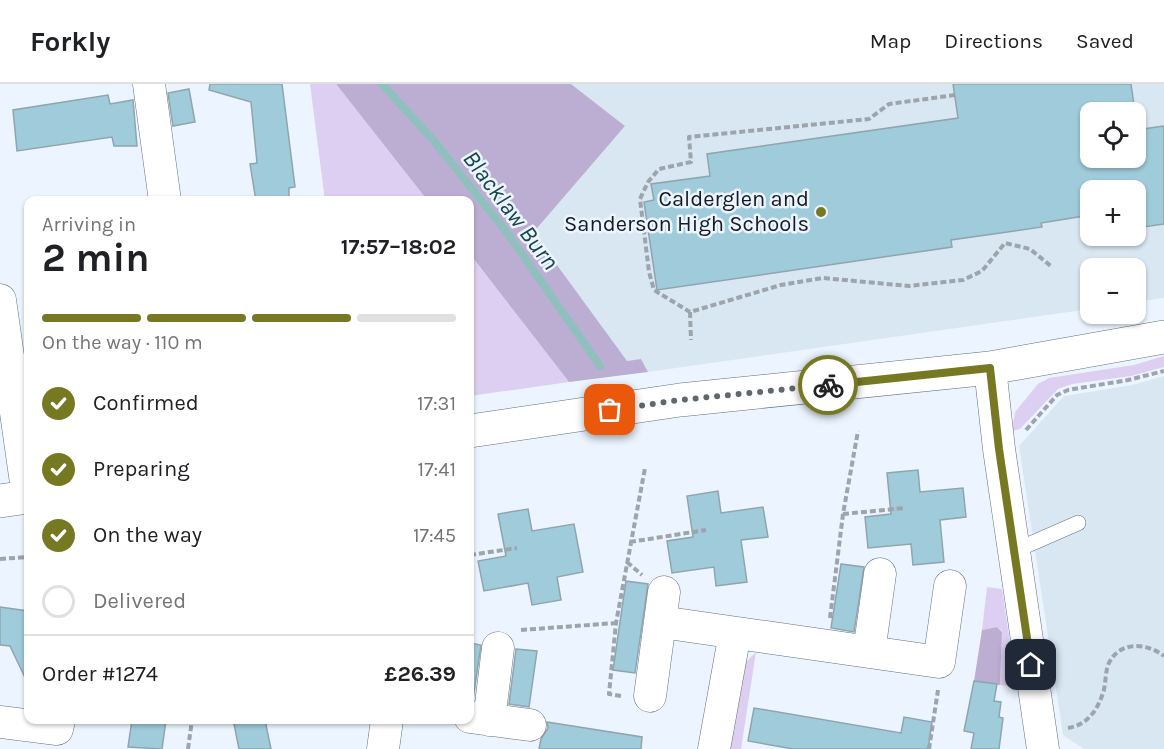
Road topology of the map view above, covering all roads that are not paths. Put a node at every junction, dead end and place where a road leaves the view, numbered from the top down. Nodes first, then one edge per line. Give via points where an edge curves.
1 (149, 84) edge
2 (164, 196) edge
3 (0, 300) edge
4 (1164, 337) edge
5 (990, 368) junction
6 (474, 430) edge
7 (24, 469) edge
8 (24, 498) edge
9 (0, 501) edge
10 (1078, 523) dead end
11 (1014, 551) junction
12 (880, 574) dead end
13 (950, 586) dead end
14 (735, 633) junction
15 (506, 639) road end
16 (869, 652) junction
17 (650, 696) road end
18 (479, 718) edge
19 (0, 722) edge
20 (58, 724) edge
21 (386, 724) edge
22 (530, 725) dead end
23 (1042, 741) edge
24 (383, 749) edge
25 (714, 749) edge

1 - 2 street
3 - 7 street
4 - 5 street
5 - 6 street via 680,400
5 - 11 street
8 - 9 street
10 - 11 lane
11 - 23 street
12 - 16 street
13 - 16 street via 939,662
14 - 16 street
14 - 17 street via 663,607
14 - 25 street
15 - 18 street
18 - 22 street
19 - 20 street via 57,729
21 - 24 street

